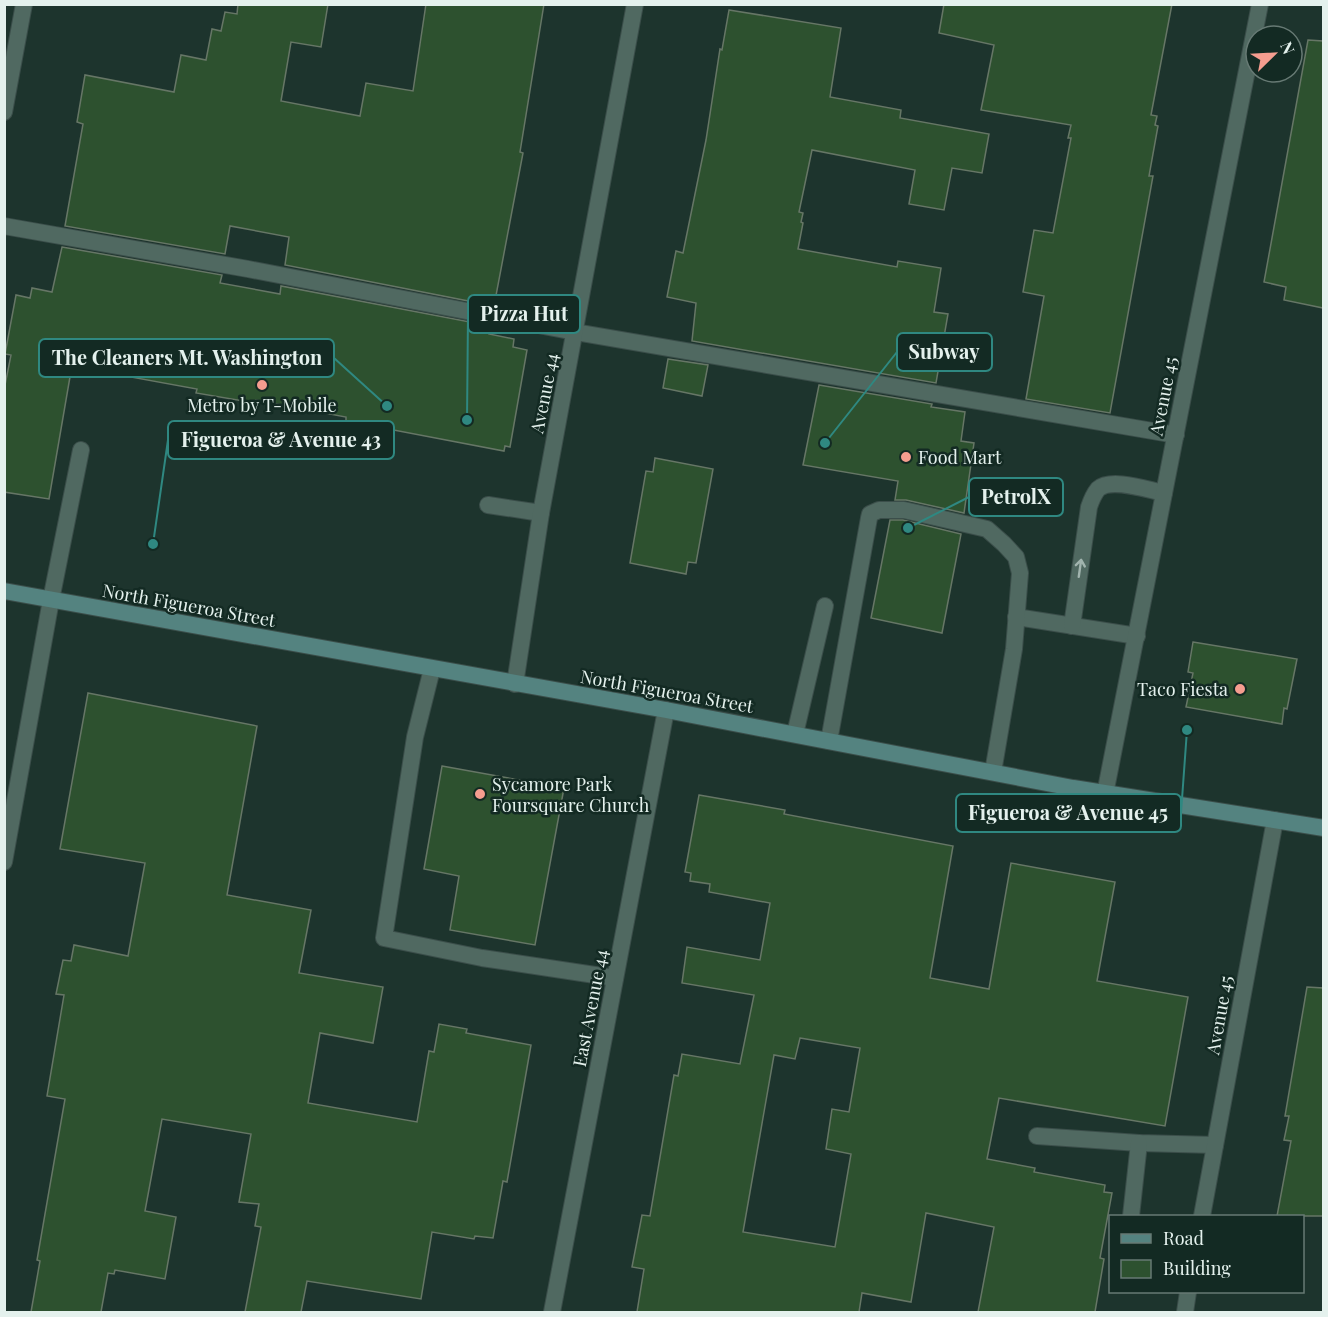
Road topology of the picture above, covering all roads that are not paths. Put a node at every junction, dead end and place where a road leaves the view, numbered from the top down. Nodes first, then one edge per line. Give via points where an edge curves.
1 (24, 4) edge
2 (635, 4) edge
3 (1260, 4) edge
4 (4, 112) edge
5 (4, 226) edge
6 (575, 332) junction
7 (1176, 435) junction
8 (81, 450) dead end
9 (1164, 493) junction
10 (488, 506) dead end
11 (541, 513) junction
12 (4, 591) edge
13 (51, 600) junction
14 (825, 606) dead end
15 (1016, 617) junction
16 (1072, 626) junction
17 (1137, 636) junction
18 (432, 669) junction
19 (515, 684) junction
20 (666, 710) junction
21 (795, 735) junction
22 (829, 741) junction
23 (993, 772) junction
24 (1105, 794) junction
25 (1275, 820) junction
26 (1323, 828) edge
27 (5, 858) edge
28 (615, 978) junction
29 (1037, 1136) dead end
30 (1138, 1143) junction
31 (1215, 1145) junction
32 (1131, 1215) edge
33 (1202, 1215) edge
34 (1188, 1293) edge
35 (552, 1312) edge
36 (1185, 1312) edge

1 - 4 street
2 - 6 street, Avenue 44
3 - 7 street, Avenue 45
5 - 6 street
6 - 7 street
6 - 11 street, Avenue 44
7 - 9 street, Avenue 45
8 - 13 street
16 -> 9 street via 1089,507 1097,490 1106,484 1122,484
9 - 17 street, Avenue 45
10 - 11 street
11 - 19 street, Avenue 44
12 - 13 main road, North Figueroa Street
13 - 18 main road, North Figueroa Street
13 - 27 street
14 - 21 street
15 - 16 street
15 - 22 street via 1020,573 1016,557 987,529 904,510 870,514
15 - 23 street
16 - 17 street
17 - 24 street, Avenue 45
18 - 19 main road, North Figueroa Street
18 - 28 street via 415,737 384,938
19 - 20 main road, North Figueroa Street
20 - 21 main road, North Figueroa Street
20 - 28 street, East Avenue 44
21 - 22 main road, North Figueroa Street
22 - 23 main road, North Figueroa Street
23 - 24 main road, North Figueroa Street
24 - 25 main road, North Figueroa Street
25 - 26 main road, North Figueroa Street
25 - 31 street, Avenue 45
28 - 35 street, East Avenue 44
29 - 30 street
30 - 31 street
30 - 32 street
31 - 33 street, Avenue 45
34 - 36 street

